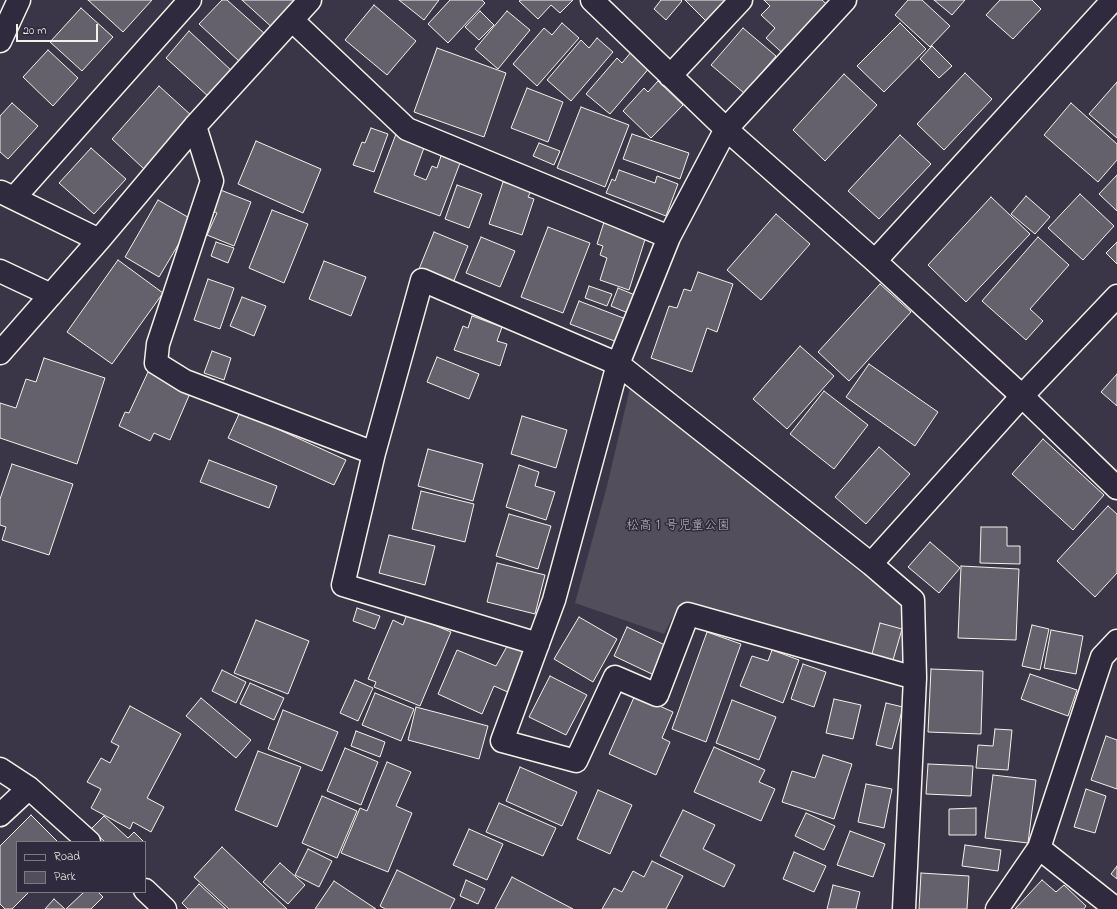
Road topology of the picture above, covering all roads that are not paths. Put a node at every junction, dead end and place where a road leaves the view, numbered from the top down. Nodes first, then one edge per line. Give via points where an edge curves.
1 (19, 0) edge
2 (190, 0) edge
3 (310, 0) edge
4 (592, 0) edge
5 (741, 0) edge
6 (845, 0) edge
7 (1114, 0) edge
8 (293, 21) junction
9 (0, 41) edge
10 (670, 76) junction
11 (195, 126) junction
12 (726, 129) junction
13 (7, 195) edge
14 (669, 237) junction
15 (99, 240) junction
16 (875, 261) junction
17 (0, 271) edge
18 (51, 295) junction
19 (1117, 296) edge
20 (0, 353) edge
21 (618, 364) junction
22 (1022, 396) junction
23 (374, 453) junction
24 (1117, 488) edge
25 (871, 564) junction
26 (1117, 641) edge
27 (538, 644) junction
28 (915, 678) junction
29 (0, 769) edge
30 (30, 788) junction
31 (0, 815) edge
32 (88, 841) edge
33 (1039, 848) junction
34 (904, 909) edge
35 (997, 909) edge
36 (1116, 909) edge

1 - 9 street
2 - 13 street
3 - 8 street
4 - 10 street
5 - 10 street
6 - 12 street
7 - 16 street
8 - 11 street
8 - 14 street via 407,129
10 - 12 street
11 - 15 street
11 - 23 street via 212,181 158,344 156,363 185,381
12 - 14 street
12 - 16 street
13 - 15 street
14 - 21 street
15 - 18 street
16 - 22 street
17 - 18 street
18 - 20 street
19 - 22 street
21 - 23 street via 422,280
21 - 25 street
21 - 27 street via 554,600
22 - 24 street
22 - 25 street
23 - 27 street via 343,586
25 - 28 street via 913,600
26 - 33 street via 1102,657
27 - 28 street via 502,741 576,761 615,676 657,695 688,614
28 - 34 street
29 - 30 street
30 - 31 street
30 - 32 street
33 - 35 street
33 - 36 street

